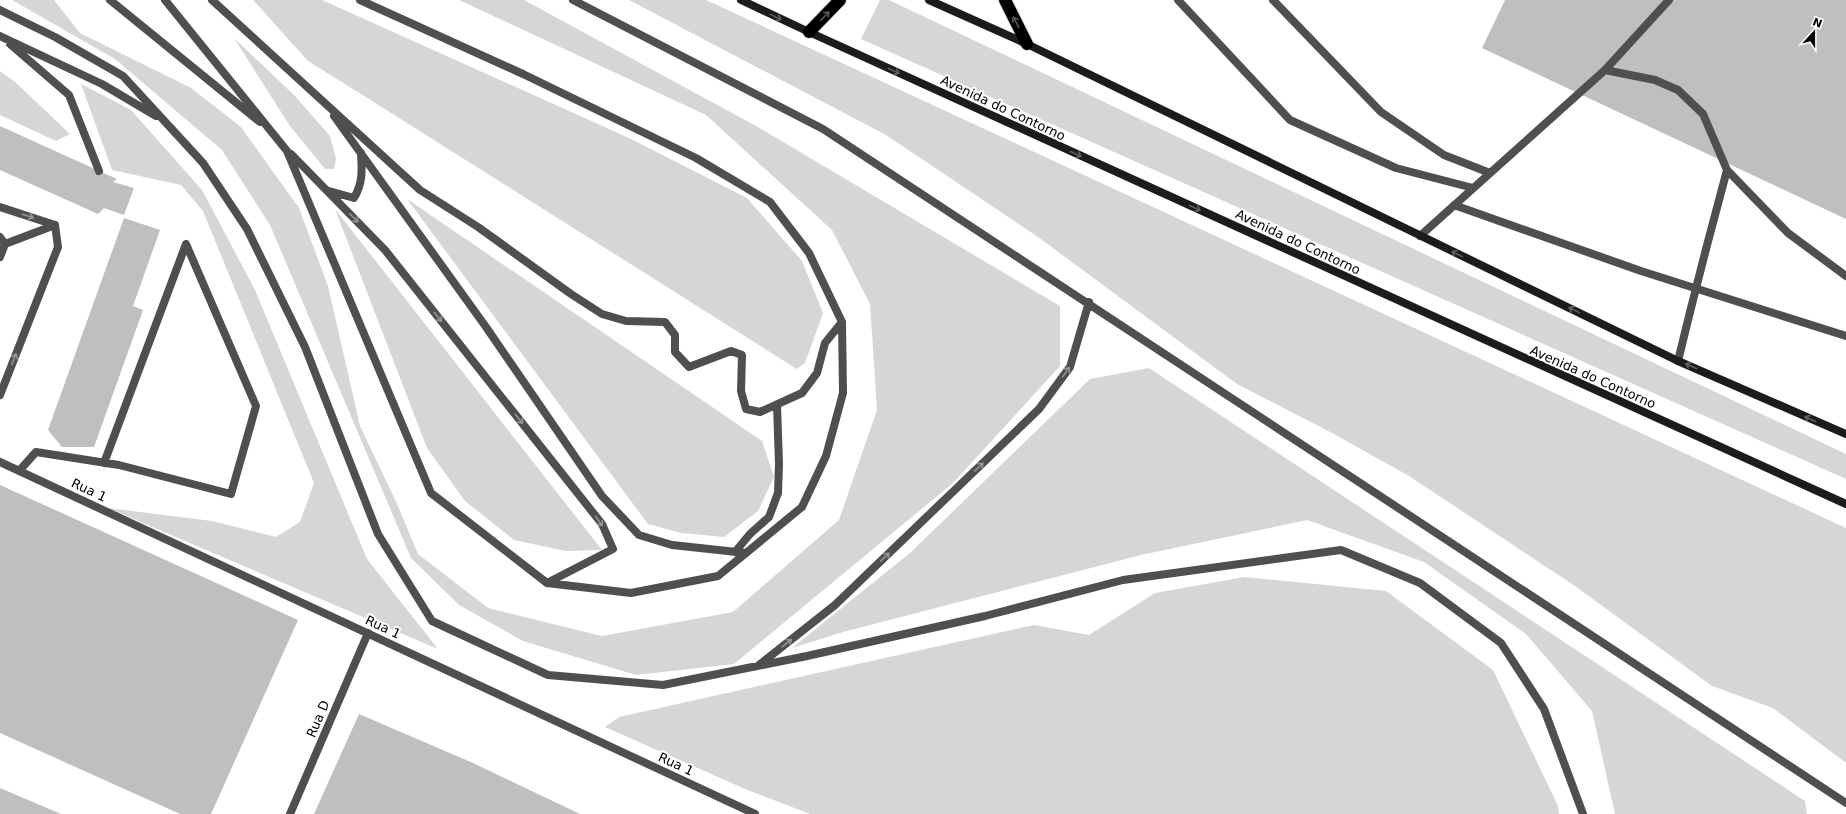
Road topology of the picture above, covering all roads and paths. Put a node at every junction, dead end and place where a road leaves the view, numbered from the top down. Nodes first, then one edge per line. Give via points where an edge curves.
1 (110, 0) edge
2 (165, 0) edge
3 (212, 0) edge
4 (360, 0) edge
5 (573, 0) edge
6 (741, 0) edge
7 (840, 0) edge
8 (929, 0) edge
9 (1005, 0) edge
10 (1178, 0) edge
11 (1273, 0) edge
12 (1669, 0) edge
13 (0, 10) edge
14 (809, 32) junction
15 (1, 37) edge
16 (1027, 44) junction
17 (1605, 70) junction
18 (324, 103) junction
19 (164, 120) junction
20 (274, 134) junction
21 (287, 151) junction
22 (361, 153) junction
23 (1727, 170) junction
24 (99, 171) dead end
25 (1490, 173) junction
26 (1473, 188) junction
27 (326, 190) junction
28 (1454, 205) junction
29 (0, 207) edge
30 (55, 225) junction
31 (1420, 236) junction
32 (0, 237) edge
33 (5, 244) junction
34 (0, 257) edge
35 (1846, 276) edge
36 (1088, 302) junction
37 (842, 322) junction
38 (1846, 336) edge
39 (1678, 361) junction
40 (0, 395) edge
41 (777, 405) junction
42 (1846, 434) edge
43 (0, 462) edge
44 (104, 463) junction
45 (19, 471) junction
46 (1846, 504) edge
47 (735, 552) junction
48 (746, 553) junction
49 (547, 583) junction
50 (368, 633) junction
51 (756, 667) junction
52 (1846, 803) edge
53 (290, 814) edge
54 (755, 814) edge
55 (1583, 814) edge

1 - 20 lane
2 - 20 lane
3 - 18 lane
4 - 37 lane via 523,74 696,158 770,202 809,253
5 - 36 lane via 823,128
6 -> 14 street, Avenida do Contorno
14 -> 7 highway
8 - 16 street
16 -> 9 highway
10 - 26 lane via 1290,120 1396,168
11 - 25 lane via 1380,112 1444,155
12 - 17 lane
13 - 19 lane via 55,37 123,76
14 -> 46 street, Avenida do Contorno
15 - 19 lane via 102,84
15 - 24 lane via 69,95
16 - 31 street
17 - 23 lane via 1655,80 1678,90 1703,114
17 - 25 lane
18 - 22 lane
18 - 41 lane via 420,190 478,227 602,314 626,321 666,322 675,335 675,352 689,367 731,351 742,355 741,391 746,410 760,412
19 - 51 lane via 203,163 247,229 305,347 378,534 432,621 548,675 663,685
20 - 21 lane
21 - 27 lane
21 - 49 lane via 431,493
22 - 27 lane via 362,178 360,189 354,198
22 - 47 lane via 607,501 639,535 672,545
23 - 35 lane via 1788,233
23 - 39 lane, bridge
25 - 26 lane
26 - 28 lane
27 -> 49 lane via 385,250 602,524 613,549
28 - 31 lane
28 - 38 lane via 1641,271
29 -> 30 lane
30 - 33 lane
40 -> 30 lane via 58,247
39 -> 31 street
32 - 33 lane
33 - 34 lane
51 -> 36 lane via 835,605 1040,409 1070,367
36 - 52 lane
37 - 41 lane via 825,343 817,373 802,393
37 - 48 lane via 843,393 826,456 802,507
42 -> 39 street
41 - 47 lane via 778,492 769,517
43 - 45 lane, Rua 1
44 - 44 lane via 231,494 256,406 186,244
44 - 45 lane via 36,452
45 - 50 lane, Rua 1
47 - 48 lane
48 - 49 lane via 718,576 631,593
50 - 53 lane, Rua D
50 - 54 lane, Rua 1
51 - 55 lane via 985,616 1123,580 1342,550 1420,583 1501,643 1544,709

